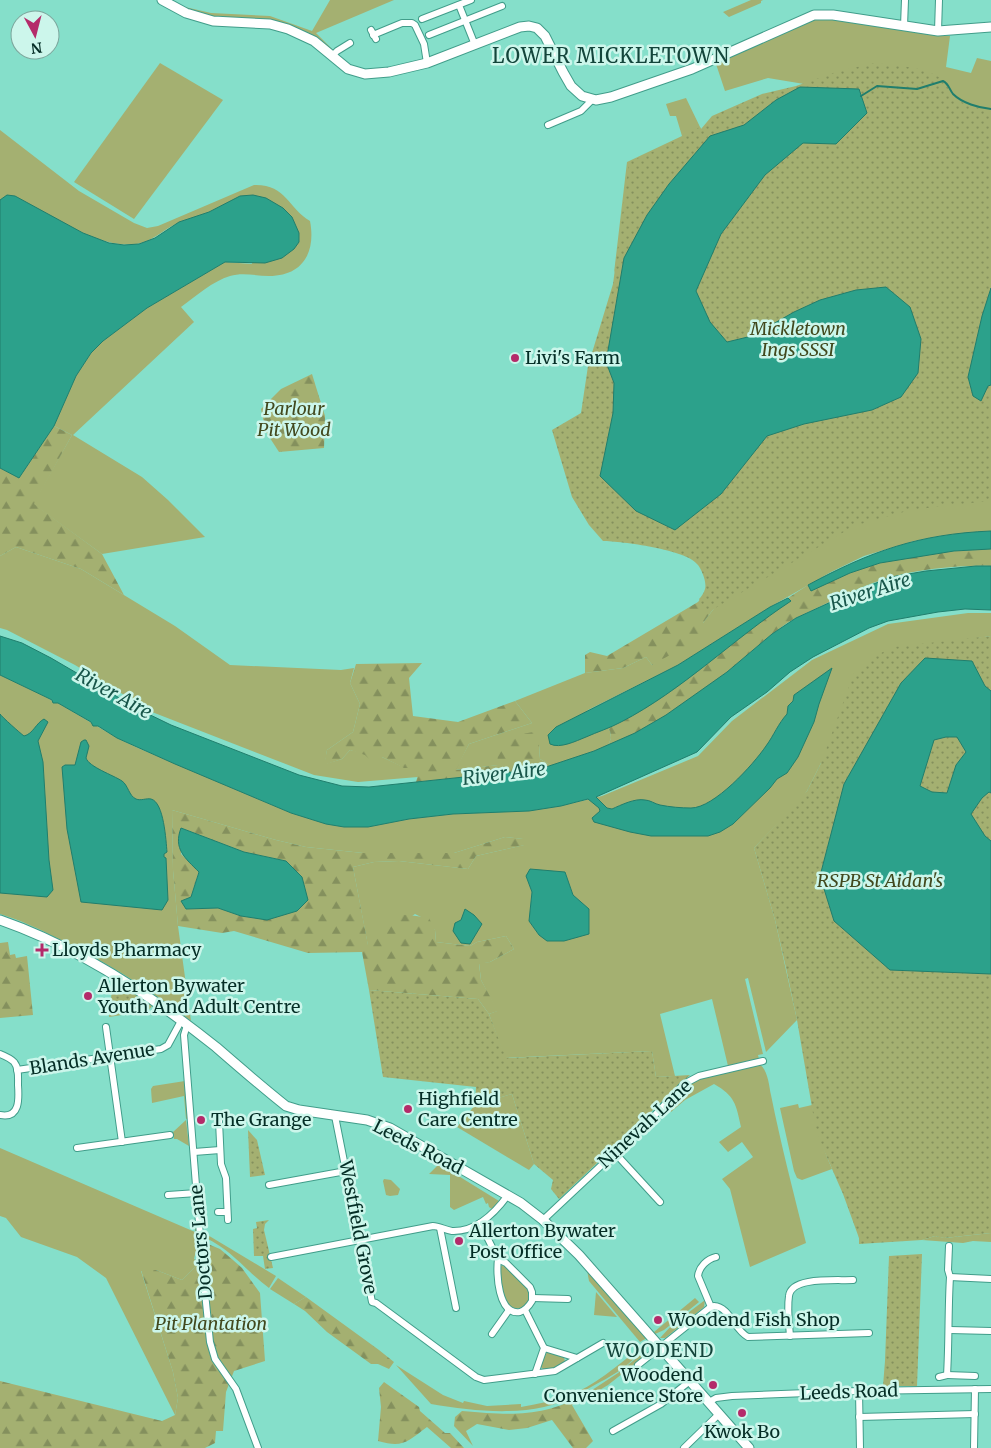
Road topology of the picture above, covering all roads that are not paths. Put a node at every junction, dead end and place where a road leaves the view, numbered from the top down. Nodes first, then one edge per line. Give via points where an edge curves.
1 (162, 0) edge
2 (471, 0) edge
3 (905, 0) edge
4 (940, 0) edge
5 (459, 5) junction
6 (502, 6) dead end
7 (422, 19) dead end
8 (466, 21) junction
9 (904, 26) junction
10 (991, 27) edge
11 (938, 31) junction
12 (373, 35) dead end
13 (430, 35) dead end
14 (350, 43) dead end
15 (475, 45) junction
16 (332, 56) junction
17 (427, 63) junction
18 (592, 100) junction
19 (548, 125) dead end
20 (0, 920) edge
21 (184, 1023) junction
22 (106, 1027) dead end
23 (0, 1054) edge
24 (110, 1056) junction
25 (764, 1061) dead end
26 (18, 1070) junction
27 (0, 1115) edge
28 (335, 1116) junction
29 (219, 1121) dead end
30 (170, 1135) dead end
31 (122, 1142) junction
32 (77, 1148) dead end
33 (220, 1150) junction
34 (194, 1152) junction
35 (615, 1153) junction
36 (346, 1171) junction
37 (269, 1185) dead end
38 (197, 1193) junction
39 (168, 1195) dead end
40 (508, 1196) junction
41 (660, 1202) dead end
42 (218, 1212) dead end
43 (227, 1212) junction
44 (228, 1220) dead end
45 (543, 1220) junction
46 (480, 1223) junction
47 (440, 1228) junction
48 (360, 1241) junction
49 (949, 1246) dead end
50 (271, 1257) dead end
51 (716, 1257) dead end
52 (498, 1259) junction
53 (950, 1277) junction
54 (991, 1279) edge
55 (853, 1280) dead end
56 (533, 1298) junction
57 (568, 1299) dead end
58 (711, 1307) junction
59 (456, 1308) dead end
60 (510, 1310) junction
61 (524, 1310) junction
62 (950, 1330) junction
63 (991, 1331) edge
64 (492, 1334) dead end
65 (869, 1334) dead end
66 (790, 1336) junction
67 (603, 1344) dead end
68 (544, 1348) junction
69 (661, 1348) junction
70 (577, 1358) junction
71 (638, 1365) dead end
72 (534, 1374) junction
73 (948, 1375) junction
74 (975, 1376) dead end
75 (939, 1377) dead end
76 (690, 1380) junction
77 (975, 1389) junction
78 (991, 1389) edge
79 (859, 1391) junction
80 (709, 1402) junction
81 (720, 1414) junction
82 (975, 1414) junction
83 (859, 1417) junction
84 (613, 1430) dead end
85 (258, 1448) edge
86 (684, 1448) edge
87 (749, 1448) edge
88 (860, 1448) edge
89 (974, 1448) edge

1 - 16 street via 213,21 270,24 288,29 314,41
2 - 5 street
3 - 9 street
4 - 11 street
5 - 7 street
5 - 8 street
6 - 8 street
8 - 13 street
8 - 15 street
9 - 11 street
9 - 18 street via 814,15 692,69 611,97
10 - 11 street
12 - 17 street via 402,23 412,23 426,48
14 - 16 street
15 - 17 street
15 - 18 street via 515,28 537,28 545,36 571,86
16 - 17 street via 348,69 365,74
18 - 19 street via 581,110
20 - 21 street, Leeds Road via 50,940 126,982
21 - 24 street, Blands Avenue via 168,1045 161,1049
21 - 28 street, Leeds Road via 286,1106
21 - 34 street, Doctors Lane
22 - 24 street
23 - 26 street via 13,1061
24 - 26 street, Blands Avenue
24 - 31 street
25 - 35 street, Ninevah Lane via 691,1079
26 - 27 street via 19,1105 13,1113
28 - 36 street, Westfield Grove
28 - 40 street, Leeds Road via 366,1120 390,1128
29 - 33 street
30 - 31 street
31 - 32 street
33 - 34 street
33 - 43 street via 226,1178
34 - 38 street, Doctors Lane
35 - 41 street
35 - 45 street, Ninevah Lane
36 - 37 street
36 - 48 street, Westfield Grove
38 - 39 street
38 - 85 street, Doctors Lane via 210,1342 215,1360 236,1389
40 - 45 street, Leeds Road
40 - 46 street via 495,1213
42 - 43 street
43 - 44 street
45 - 69 street, Leeds Road via 570,1245
46 - 47 street via 459,1230
46 - 52 street
47 - 48 street via 433,1226
47 - 59 street
48 - 50 street
48 - 72 street, Westfield Grove via 372,1302 476,1377 484,1380
49 - 53 street
51 - 58 street via 700,1268 698,1276
52 - 56 street via 530,1287
52 - 60 street via 502,1300
53 - 54 street
53 - 62 street
55 - 66 street via 795,1285 788,1296
56 - 57 street
56 - 61 street
58 - 66 street via 721,1307 748,1337
58 - 69 street
60 - 61 street
60 - 64 street
61 - 68 street
62 - 63 street
62 - 73 street
65 - 66 street
67 - 70 street, Westfield Grove
68 - 70 street
68 - 72 street
69 - 71 street
69 - 76 street, Leeds Road
70 - 72 street, Westfield Grove via 555,1371
73 - 74 street
73 - 75 street
76 - 80 street, Leeds Road
76 - 84 street via 660,1404
77 - 78 street, Leeds Road
77 - 79 street, Leeds Road
77 - 82 street
79 - 80 street, Leeds Road via 721,1396
79 - 83 street
80 - 81 street, Leeds Road
81 - 86 street
81 - 87 street, Leeds Road
82 - 83 street
82 - 89 street
83 - 88 street

